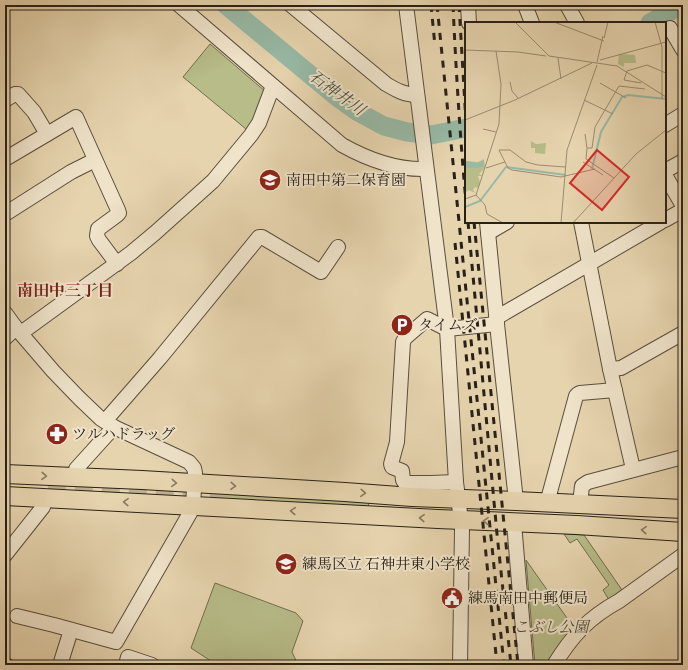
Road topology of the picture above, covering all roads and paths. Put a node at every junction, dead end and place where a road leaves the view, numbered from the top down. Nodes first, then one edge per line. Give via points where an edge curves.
1 (178, 5) edge
2 (291, 5) edge
3 (406, 5) edge
4 (468, 5) edge
5 (525, 5) edge
6 (567, 5) edge
7 (470, 22) edge
8 (532, 22) edge
9 (576, 22) edge
10 (670, 28) dead end
11 (683, 50) edge
12 (273, 86) junction
13 (417, 95) junction
14 (5, 100) edge
15 (683, 114) edge
16 (666, 124) edge
17 (47, 134) junction
18 (5, 159) edge
19 (95, 160) junction
20 (683, 161) edge
21 (426, 168) junction
22 (666, 170) edge
23 (666, 177) edge
24 (683, 206) edge
25 (683, 210) edge
26 (5, 214) edge
27 (666, 219) edge
28 (503, 223) edge
29 (581, 223) edge
30 (659, 223) edge
31 (487, 227) edge
32 (338, 247) dead end
33 (589, 263) junction
34 (117, 264) junction
35 (5, 314) edge
36 (496, 321) junction
37 (447, 329) junction
38 (18, 331) junction
39 (683, 333) edge
40 (5, 338) edge
41 (610, 369) junction
42 (615, 390) junction
43 (109, 424) junction
44 (683, 457) edge
45 (633, 469) junction
46 (5, 474) edge
47 (76, 478) junction
48 (194, 484) junction
49 (457, 490) junction
50 (5, 496) edge
51 (44, 498) junction
52 (516, 501) junction
53 (547, 503) junction
54 (580, 504) junction
55 (193, 505) junction
56 (683, 510) edge
57 (461, 520) junction
58 (514, 523) junction
59 (683, 532) edge
60 (683, 555) edge
61 (5, 556) edge
62 (17, 616) dead end
63 (71, 630) junction
64 (60, 665) edge
65 (126, 665) edge
66 (152, 665) edge
67 (460, 665) edge
68 (526, 665) edge
69 (554, 665) edge

1 - 12 street
2 - 13 street via 386,84 395,90
3 - 13 street
4 - 7 street
5 - 8 street
6 - 9 street
10 - 11 street
12 - 21 street via 338,141 355,152 384,163 414,169
12 - 34 street via 252,135 213,181
13 - 21 street
14 - 17 street via 18,94 34,112
15 - 16 street
17 - 18 street
17 - 19 street via 76,117
19 - 26 street via 71,172
19 - 34 street via 119,213 98,229 97,236
20 - 22 street
21 - 37 street
23 - 24 street
25 - 27 street
28 - 31 street
29 - 33 street
30 - 33 street
31 - 36 street
32 - 43 street via 320,272 259,237
33 - 36 street
33 - 41 street
34 - 38 street
35 - 38 street
36 - 37 street
36 - 52 street
37 - 49 street
37 - 49 street via 427,319 403,340 397,442 391,464 402,471 403,480 406,482 431,483
38 - 40 street
38 - 43 street via 79,398
39 - 41 street via 621,368
41 - 42 street
42 - 45 street
42 - 53 street via 580,392 576,396
43 - 47 street via 76,469
43 - 48 street via 189,462 194,468
44 - 45 street
45 - 54 street via 588,482 582,486
46 -> 47 main road
47 -> 48 main road
48 -> 49 main road via 412,497
48 - 55 street
49 - 52 main road
49 - 57 street
50 - 51 main road
55 -> 51 main road
51 - 61 street via 43,507
52 - 53 main road
53 - 54 main road
54 - 56 main road
57 -> 55 main road
55 - 63 street via 116,642
58 -> 57 main road
57 - 67 street
59 -> 58 main road
58 - 68 street
60 - 69 street via 593,618 568,644
62 - 63 street
63 - 64 street
65 - 66 street via 128,657

